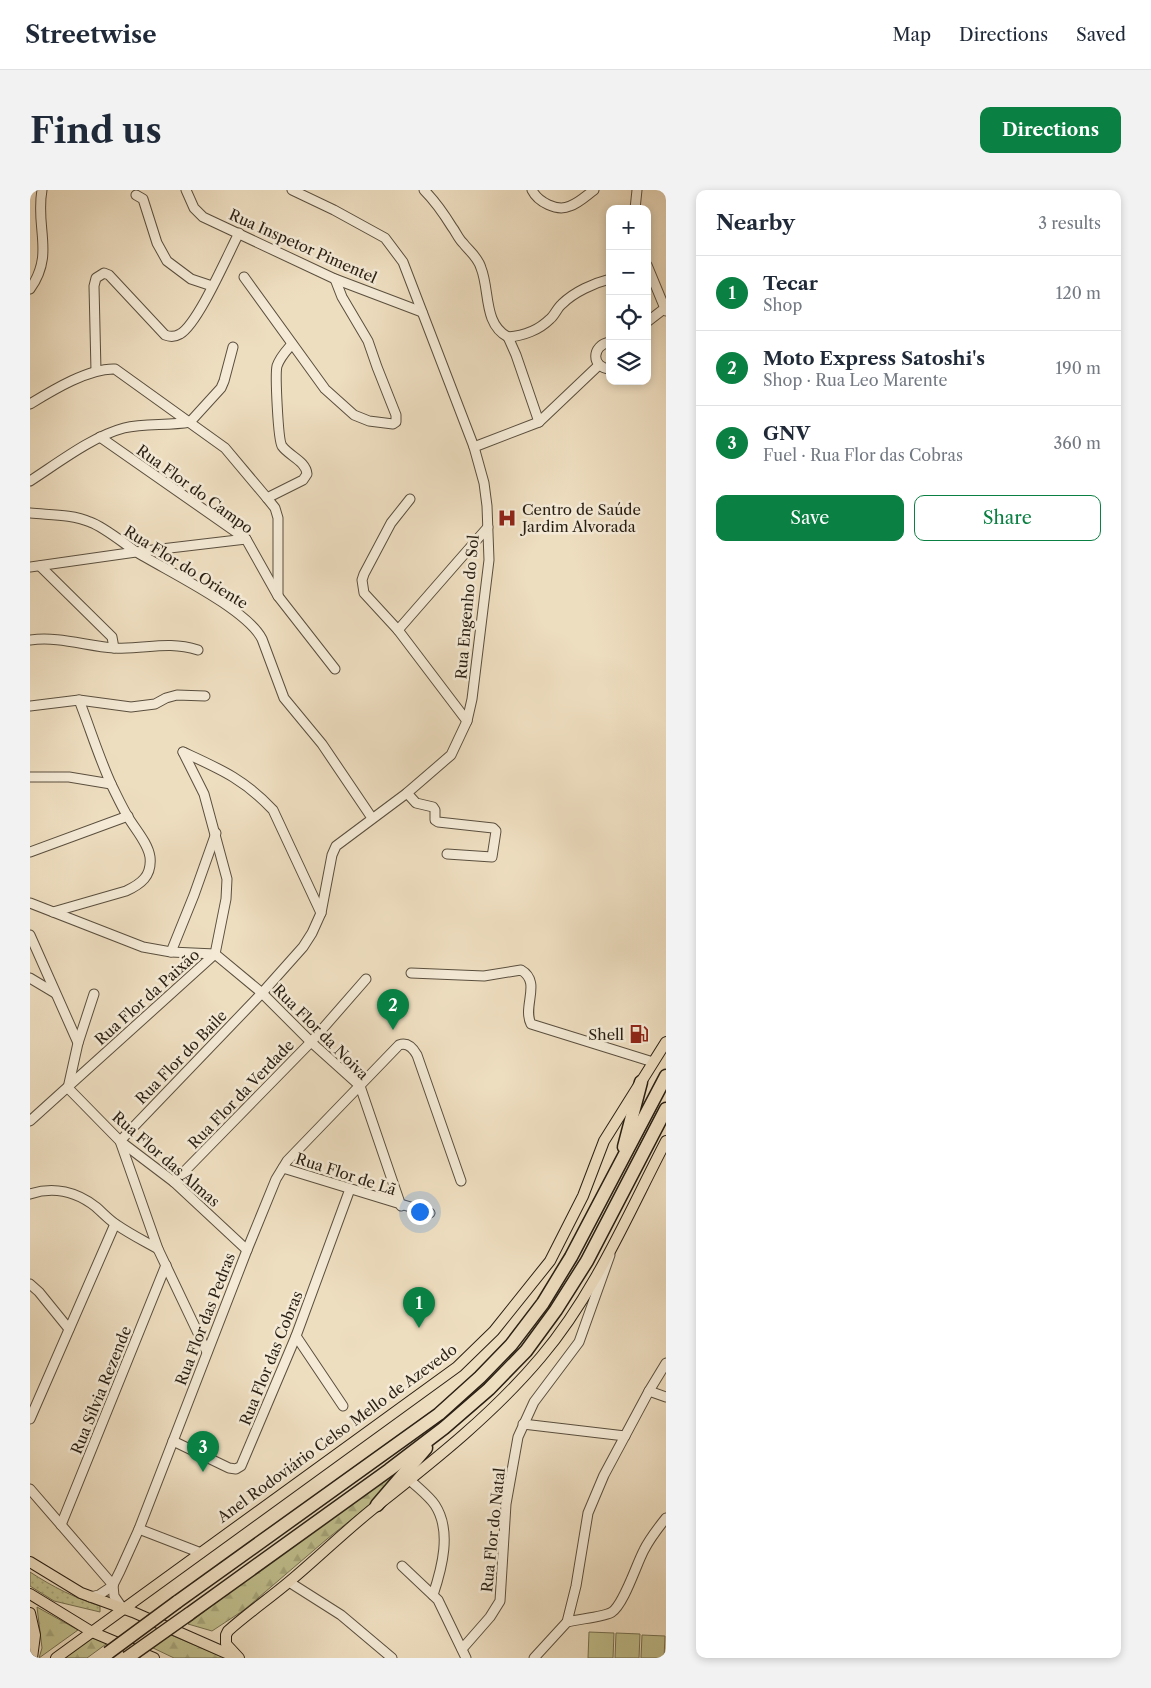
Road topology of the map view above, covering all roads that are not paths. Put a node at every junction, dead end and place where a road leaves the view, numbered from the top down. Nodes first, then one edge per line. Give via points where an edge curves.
1 (42, 190) edge
2 (186, 190) edge
3 (292, 190) edge
4 (424, 190) edge
5 (532, 190) edge
6 (594, 190) edge
7 (637, 190) edge
8 (136, 195) dead end
9 (635, 205) edge
10 (239, 234) junction
11 (244, 278) dead end
12 (335, 279) junction
13 (606, 280) edge
14 (651, 285) edge
15 (212, 286) junction
16 (30, 289) edge
17 (665, 310) edge
18 (422, 312) junction
19 (651, 319) edge
20 (508, 337) junction
21 (606, 343) edge
22 (292, 344) junction
23 (233, 347) dead end
24 (599, 365) junction
25 (606, 368) edge
26 (96, 371) junction
27 (30, 404) edge
28 (190, 422) junction
29 (538, 422) junction
30 (100, 437) junction
31 (474, 447) junction
32 (30, 481) edge
33 (267, 498) junction
34 (410, 499) dead end
35 (30, 513) edge
36 (488, 527) junction
37 (246, 540) junction
38 (136, 552) junction
39 (40, 566) junction
40 (30, 567) edge
41 (278, 596) junction
42 (398, 630) junction
43 (30, 640) edge
44 (114, 648) junction
45 (198, 650) dead end
46 (335, 669) dead end
47 (205, 696) dead end
48 (79, 700) junction
49 (30, 706) edge
50 (467, 721) junction
51 (30, 778) edge
52 (111, 784) junction
53 (407, 793) junction
54 (128, 816) junction
55 (372, 818) junction
56 (216, 834) junction
57 (30, 852) edge
58 (447, 854) dead end
59 (30, 904) edge
60 (53, 912) junction
61 (321, 913) junction
62 (30, 934) edge
63 (171, 952) junction
64 (215, 954) junction
65 (411, 973) dead end
66 (30, 978) edge
67 (366, 979) dead end
68 (262, 993) junction
69 (56, 994) junction
70 (94, 994) dead end
71 (311, 1042) junction
72 (666, 1042) edge
73 (78, 1043) junction
74 (653, 1062) junction
75 (666, 1076) edge
76 (641, 1082) junction
77 (360, 1086) junction
78 (68, 1088) junction
79 (666, 1110) edge
80 (30, 1121) edge
81 (120, 1141) junction
82 (666, 1141) edge
83 (283, 1168) junction
84 (618, 1169) junction
85 (461, 1181) dead end
86 (174, 1182) junction
87 (350, 1189) junction
88 (30, 1194) edge
89 (401, 1206) junction
90 (430, 1213) dead end
91 (115, 1224) junction
92 (612, 1246) junction
93 (158, 1249) junction
94 (247, 1250) junction
95 (166, 1266) junction
96 (30, 1284) edge
97 (69, 1328) junction
98 (296, 1336) junction
99 (207, 1352) junction
100 (666, 1363) edge
101 (649, 1391) junction
102 (666, 1397) edge
103 (343, 1406) dead end
104 (30, 1419) edge
105 (523, 1424) junction
106 (444, 1428) junction
107 (625, 1436) junction
108 (173, 1441) junction
109 (410, 1480) junction
110 (30, 1489) edge
111 (377, 1505) junction
112 (666, 1518) edge
113 (60, 1525) junction
114 (139, 1529) junction
115 (201, 1553) junction
116 (30, 1562) edge
117 (402, 1566) dead end
118 (289, 1582) junction
119 (113, 1585) junction
120 (30, 1594) edge
121 (433, 1596) junction
122 (90, 1597) junction
123 (122, 1608) junction
124 (30, 1613) edge
125 (567, 1622) junction
126 (92, 1632) junction
127 (464, 1654) edge
128 (105, 1656) edge
129 (32, 1658) edge
130 (56, 1658) edge
131 (127, 1658) edge
132 (154, 1658) edge
133 (239, 1658) edge
134 (392, 1658) edge
135 (534, 1658) edge

1 - 16 street via 43,263
2 - 10 street, Rua Inspetor Pimentel via 194,208 203,217
3 - 18 street, Rua Engenho do Sol via 384,238 403,262
4 - 20 street via 474,255 481,268 491,315 498,329
5 - 6 street via 539,199 555,207 570,206
7 - 9 street
8 - 15 street via 143,199 156,243 167,261 191,279
10 - 12 street, Rua Inspetor Pimentel
10 - 15 street
11 - 22 street
12 - 18 street, Rua Inspetor Pimentel
12 - 22 street via 368,341 396,422 385,424 354,415 326,389
13 - 20 street via 563,303 539,328 518,337
14 - 17 street
15 - 26 street via 186,329 170,337 115,280 106,274 100,275 94,286
17 - 19 street
18 - 31 street, Rua Engenho do Sol
20 - 29 street
21 - 24 street via 598,348 596,357
22 - 33 street via 276,369 279,436 282,447 306,468 308,474 303,480
23 - 28 street via 221,388
24 - 25 street
24 - 29 street
26 - 27 street via 58,387
26 - 28 street via 116,369
28 - 30 street via 130,427
28 - 33 street via 224,448
29 - 31 street
30 - 32 street
30 - 37 street, Rua Flor do Campo
31 - 36 street, Rua Engenho do Sol via 484,484
33 - 41 street via 278,518
34 - 42 street via 391,523 364,574 362,585 364,593
35 - 38 street, Rua Flor do Oriente via 91,522
36 - 42 street
36 - 50 street, Rua Engenho do Sol via 489,560
37 - 38 street
37 - 41 street, Rua Flor do Campo
38 - 39 street
38 - 55 street, Rua Flor do Oriente via 220,602 258,631 284,698 322,744
39 - 40 street
39 - 44 street via 112,637
41 - 46 street, Rua Flor do Campo
42 - 50 street
43 - 44 street via 45,638
44 - 45 street via 170,644
47 - 48 street via 176,695 154,704 131,707
48 - 49 street
48 - 52 street
50 - 53 street, Rua Engenho do Sol via 450,755
51 - 52 street via 69,777
52 - 54 street
53 - 55 street, Rua Engenho do Sol
53 - 58 street via 418,804 433,807 438,822 493,828 496,831 492,857
54 - 57 street
54 - 60 street via 148,849 150,863 146,878 126,892
55 - 61 street, Rua Engenho do Sol via 336,846
56 - 61 street, Rua Flor da Paixão via 204,794 183,752 234,776 273,810
56 - 63 street
56 - 64 street, Rua Flor da Paixão via 226,871 227,889
59 - 60 street
60 - 63 street via 143,948
61 - 68 street, Rua Engenho do Sol via 303,947
62 - 69 street
63 - 64 street
64 - 68 street, Rua Flor da Noiva
64 - 78 street, Rua Flor da Paixão
65 - 74 street via 484,976 521,970 531,983 528,1017 531,1024
66 - 69 street
67 - 71 street, Rua Flor da Verdade
68 - 71 street, Rua Flor da Noiva
68 - 81 street, Rua Flor do Baile
69 - 73 street
70 - 73 street
71 - 77 street, Rua Flor da Noiva
71 - 86 street, Rua Flor da Verdade
72 - 74 main road, Anel Rodoviário Celso Mello de Azevedo
73 - 78 street
74 - 76 main road, Anel Rodoviário Celso Mello de Azevedo
75 - 84 highway
76 - 84 highway
76 - 115 main road, Anel Rodoviário Celso Mello de Azevedo via 604,1141 583,1196 550,1261 494,1331 457,1367
77 - 83 street, Rua Flor das Pedras
77 - 85 street, Rua Flor das Pedras via 398,1045 408,1045 415,1050
77 - 89 street, Rua Flor da Noiva
78 - 80 street, Rua Flor da Paixão
78 - 81 street, Rua Flor das Almas
79 - 106 highway via 587,1261 556,1310 520,1358
81 - 86 street, Rua Flor das Almas
81 - 93 street
82 - 92 main road
83 - 87 street, Rua Flor de Lã
83 - 94 street, Rua Flor das Pedras
84 - 128 highway, bridge via 544,1303 480,1377 439,1414
86 - 94 street, Rua Flor das Almas
87 - 89 street, Rua Flor de Lã
87 - 98 street, Rua Flor das Cobras
88 - 91 street via 63,1191 95,1207
89 - 90 street, Rua Flor de Lã
91 - 93 street
91 - 97 street
92 - 105 street, Rua Flor do Natal via 610,1261 580,1342 534,1402
92 - 109 main road via 573,1314 542,1357 475,1425
93 - 95 street
94 - 99 street, Rua Flor das Pedras
95 - 99 street
95 - 113 street, Rua Sílvia Rezende
96 - 97 street
97 - 104 street
98 - 103 street
98 - 108 street, Rua Flor das Cobras via 239,1468 225,1467
99 - 108 street, Rua Flor das Pedras
100 - 101 street
101 - 102 street
101 - 107 street
105 - 107 street
105 - 127 street, Rua Flor do Natal via 506,1504 500,1601
106 - 111 highway
106 - 131 highway, bridge
107 - 125 street via 588,1514
108 - 114 street, Rua Flor das Pedras
109 - 111 main road
109 - 121 street via 434,1504 442,1518 443,1560
110 - 113 street
111 - 118 main road
112 - 125 street via 654,1532 614,1612
113 - 119 street
114 - 115 street
114 - 119 street, Rua Flor das Pedras
115 - 123 main road, Anel Rodoviário Celso Mello de Azevedo
116 - 122 main road
117 - 121 street
118 - 133 main road via 228,1631 226,1644
118 - 134 street via 341,1615
119 - 122 street via 104,1593
119 - 123 street via 114,1596
120 - 126 main road
121 - 127 street via 438,1600
122 - 123 main road
123 - 126 main road, Anel Rodoviário Celso Mello de Azevedo
123 - 133 main road
124 - 129 main road via 35,1635
125 - 135 street
126 - 130 main road, Anel Rodoviário Celso Mello de Azevedo
126 - 132 main road

